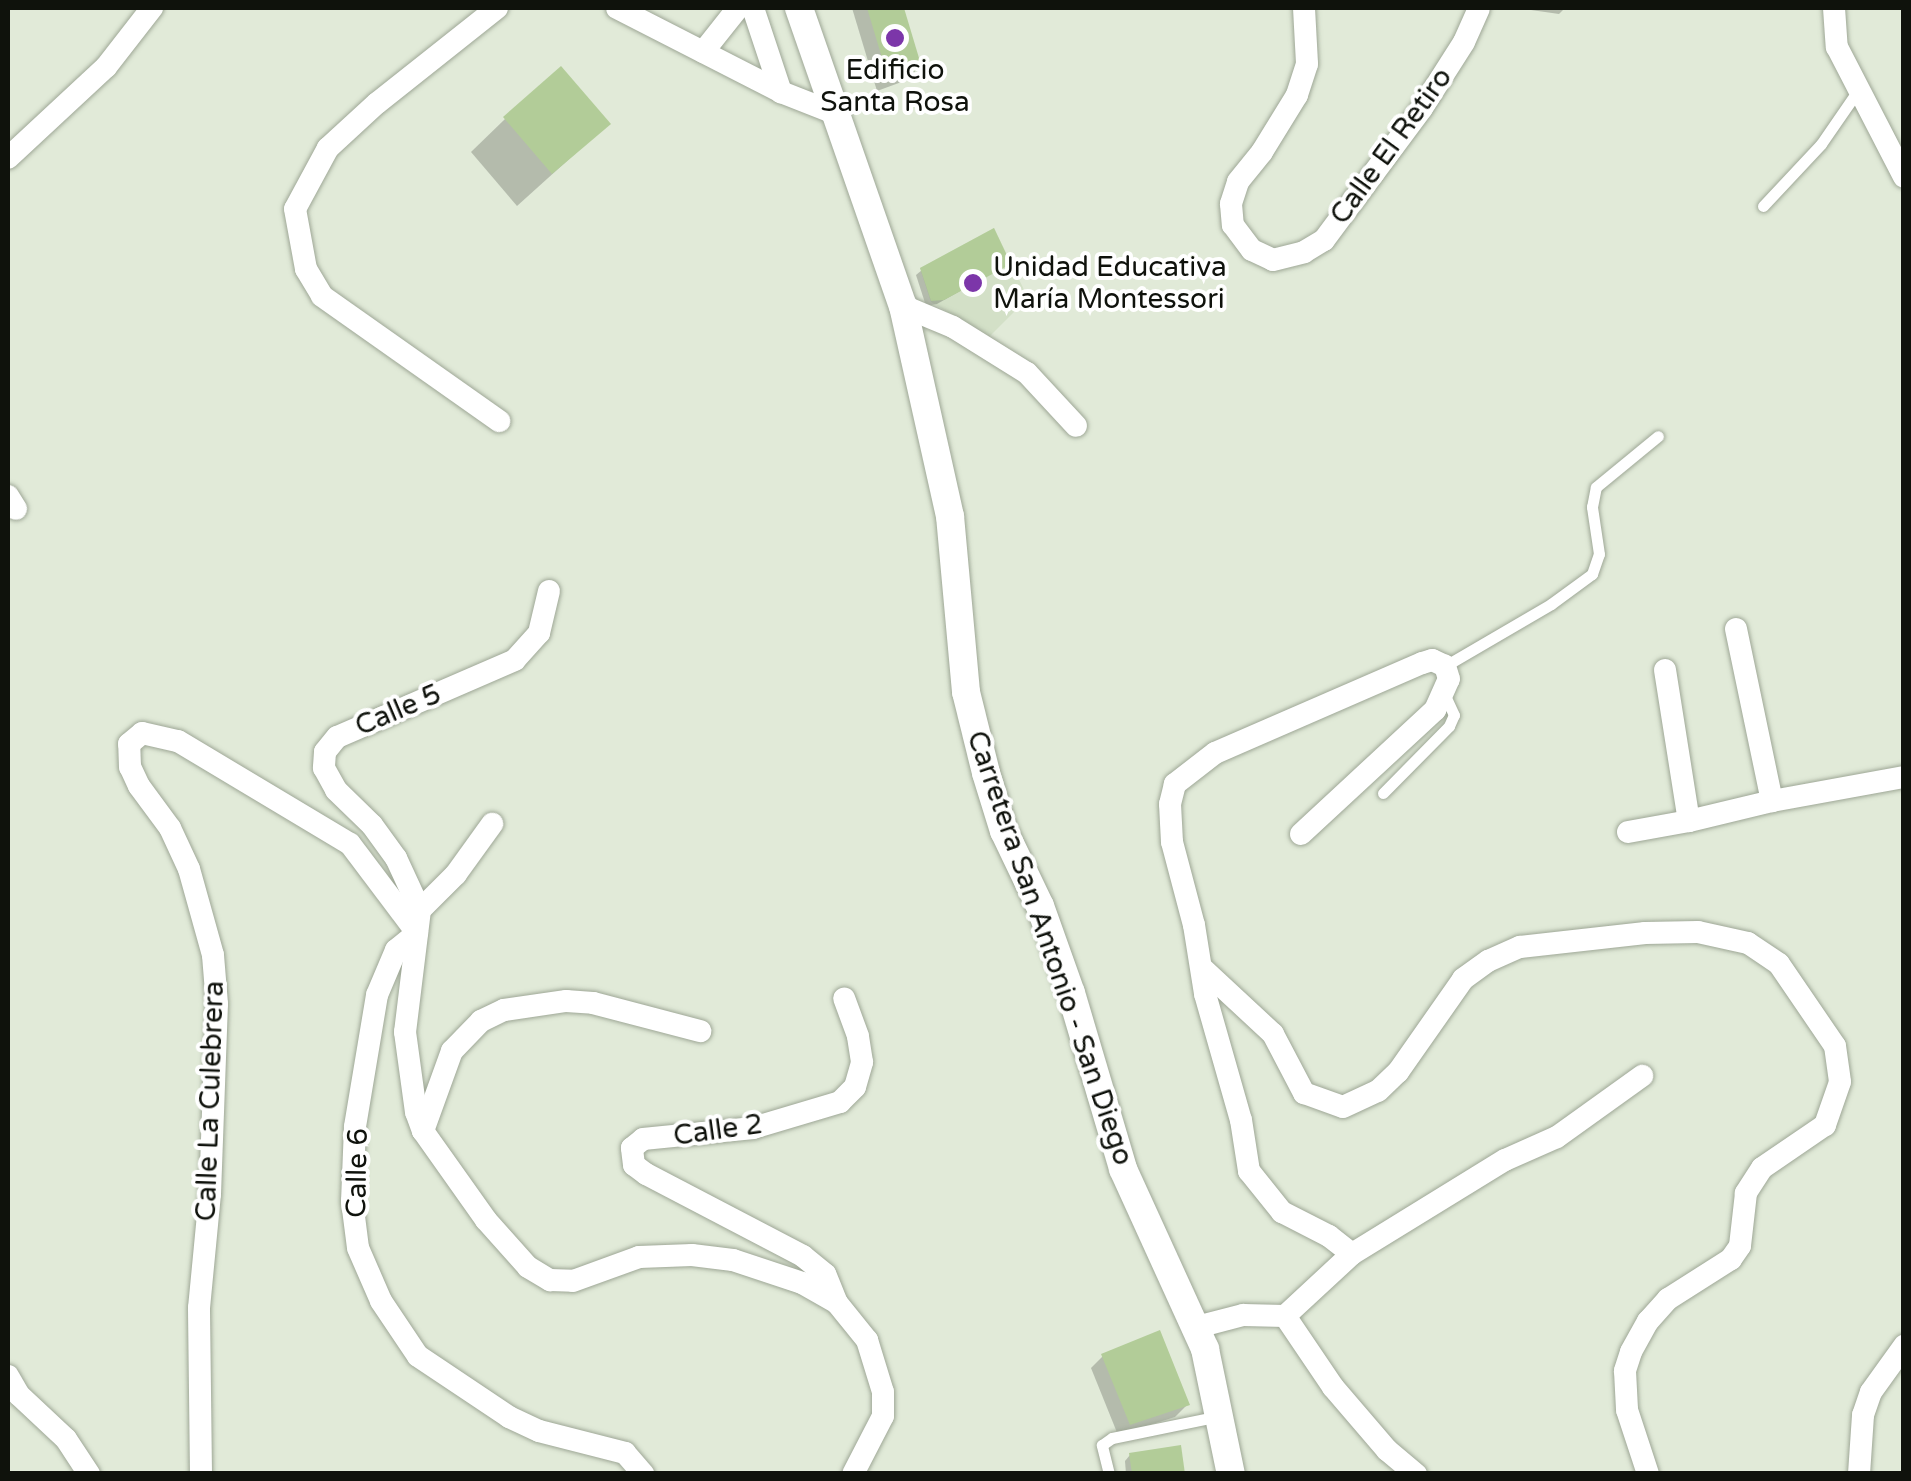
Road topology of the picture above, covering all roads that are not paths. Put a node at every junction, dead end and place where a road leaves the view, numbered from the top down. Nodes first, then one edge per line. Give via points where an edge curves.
1 (152, 8) edge
2 (497, 8) edge
3 (617, 8) edge
4 (738, 8) edge
5 (753, 8) edge
6 (800, 8) edge
7 (1304, 8) edge
8 (1479, 8) edge
9 (1834, 8) edge
10 (703, 52) junction
11 (1859, 89) junction
12 (782, 92) junction
13 (837, 114) junction
14 (8, 158) edge
15 (1904, 177) edge
16 (1763, 206) dead end
17 (903, 306) junction
18 (499, 420) dead end
19 (1076, 426) dead end
20 (1658, 436) dead end
21 (549, 591) dead end
22 (1736, 629) dead end
23 (1445, 666) junction
24 (1665, 670) dead end
25 (1444, 694) junction
26 (1904, 777) edge
27 (1384, 793) dead end
28 (1772, 801) junction
29 (1689, 821) junction
30 (492, 824) dead end
31 (1628, 832) dead end
32 (1302, 834) dead end
33 (418, 922) junction
34 (1202, 968) junction
35 (844, 998) dead end
36 (700, 1031) dead end
37 (1642, 1076) dead end
38 (423, 1131) junction
39 (1352, 1254) junction
40 (836, 1303) junction
41 (1286, 1316) junction
42 (1197, 1326) junction
43 (1904, 1346) edge
44 (8, 1376) edge
45 (1220, 1416) junction
46 (89, 1474) edge
47 (201, 1474) edge
48 (643, 1474) edge
49 (853, 1474) edge
50 (1109, 1474) edge
51 (1231, 1474) edge
52 (1416, 1474) edge
53 (1648, 1474) edge
54 (1859, 1474) edge

1 - 14 street via 106,67
2 - 18 street via 328,148 295,209 306,270 322,296
3 - 10 street
4 - 10 street
5 - 12 street
6 - 13 street, Carretera San Antonio - San Diego
7 - 8 street, Calle El Retiro via 1308,51 1297,95 1238,182 1232,204 1242,238 1273,260 1324,240 1422,108
9 - 11 street via 1837,48
10 - 12 street
11 - 15 street
11 - 16 lane via 1821,144
12 - 13 street
13 - 17 street, Carretera San Antonio - San Diego
17 - 19 street via 954,326 1027,372
17 - 42 street, Carretera San Antonio - San Diego via 950,516 966,692 986,773 1071,993 1123,1169
20 - 23 lane via 1596,488 1599,554 1592,574
21 - 33 street, Calle 5 via 539,634 527,651 337,736 325,752 324,768 336,790 396,858
22 - 28 street
23 - 25 street
23 - 34 street via 1422,663 1215,753 1175,784 1172,842
24 - 29 street
25 - 27 lane via 1454,715 1449,726
25 - 32 street
26 - 28 street
28 - 29 street
29 - 31 street
30 - 33 street, Calle 6
33 - 38 street via 405,1032
33 - 47 street, Calle La Culebrera via 350,844 178,740 142,733 128,744 139,786 170,828 189,870 213,954 210,1194 198,1308
33 - 48 street, Calle 6 via 396,950 376,995 356,1127 352,1200 358,1248 381,1301 418,1356 508,1418 625,1452
34 - 39 street via 1248,1171 1282,1212
34 - 53 street via 1272,1034 1304,1093 1343,1107 1378,1091 1398,1072 1463,979 1520,947 1698,932 1748,942 1779,964 1835,1046 1840,1082 1825,1125 1762,1168 1746,1193 1740,1246 1731,1259 1668,1299 1631,1352 1627,1410
35 - 40 street, Calle 2 via 862,1062 855,1087 840,1102 753,1128 643,1138 632,1148 634,1165 646,1174 803,1256 825,1274
36 - 38 street via 566,1001 504,1010 481,1021 452,1051
37 - 39 street via 1557,1137 1505,1160
38 - 40 street via 486,1220 528,1267 550,1280 573,1281 639,1257 692,1254 802,1283
39 - 41 street
40 - 49 street via 866,1340 882,1392 883,1416
41 - 42 street via 1243,1315
41 - 52 street via 1333,1387
42 - 45 street, Carretera San Antonio - San Diego
43 - 54 street via 1871,1392
44 - 46 street
45 - 50 lane via 1112,1438 1102,1445
45 - 51 street, Carretera San Antonio - San Diego

